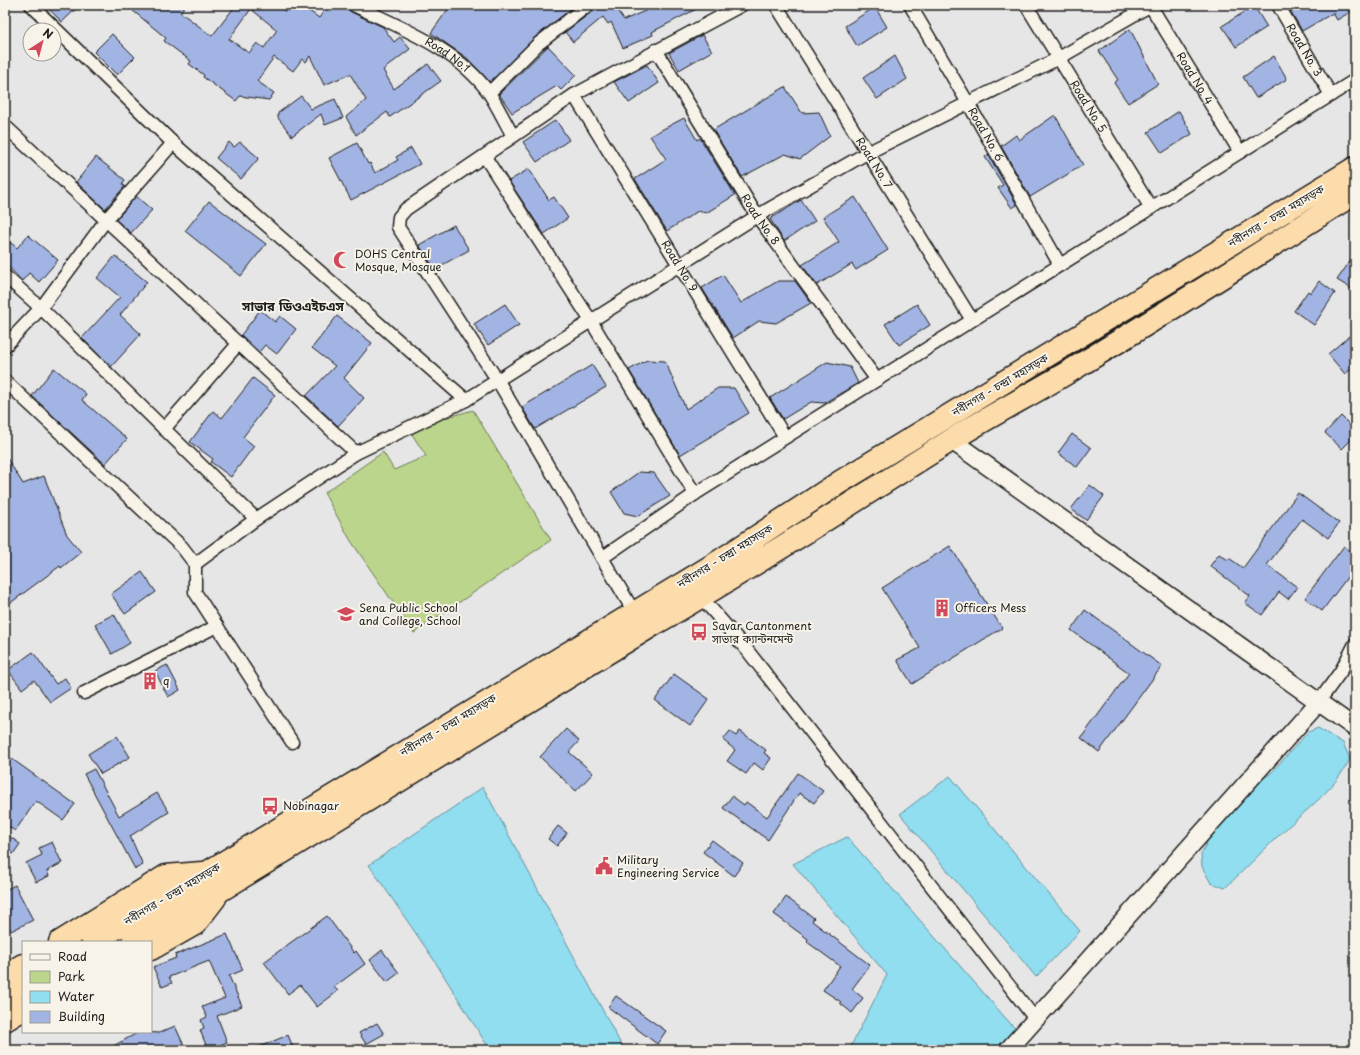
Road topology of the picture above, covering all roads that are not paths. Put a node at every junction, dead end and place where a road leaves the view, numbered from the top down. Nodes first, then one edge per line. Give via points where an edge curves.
1 (31, 5) edge
2 (354, 5) edge
3 (588, 5) edge
4 (742, 5) edge
5 (776, 5) edge
6 (910, 5) edge
7 (1026, 5) edge
8 (1150, 5) edge
9 (1278, 5) edge
10 (656, 50) junction
11 (1059, 58) junction
12 (1355, 80) edge
13 (488, 93) junction
14 (574, 95) junction
15 (1332, 95) junction
16 (968, 103) junction
17 (5, 126) edge
18 (513, 136) junction
19 (173, 143) junction
20 (1240, 152) junction
21 (867, 153) junction
22 (485, 157) junction
23 (1355, 168) edge
24 (1355, 193) edge
25 (1151, 208) junction
26 (757, 216) junction
27 (106, 220) junction
28 (679, 265) junction
29 (1060, 265) junction
30 (5, 276) edge
31 (40, 308) junction
32 (972, 320) junction
33 (591, 321) junction
34 (239, 343) junction
35 (5, 346) edge
36 (877, 380) junction
37 (5, 381) edge
38 (498, 381) junction
39 (466, 400) junction
40 (164, 429) junction
41 (785, 437) junction
42 (951, 440) junction
43 (356, 453) junction
44 (695, 494) junction
45 (256, 518) junction
46 (602, 558) junction
47 (195, 564) junction
48 (701, 597) junction
49 (634, 612) junction
50 (217, 626) junction
51 (1355, 644) edge
52 (84, 693) dead end
53 (1318, 703) junction
54 (1355, 728) edge
55 (292, 742) dead end
56 (209, 872) junction
57 (221, 890) junction
58 (62, 941) edge
59 (95, 941) edge
60 (135, 941) edge
61 (152, 948) edge
62 (22, 966) edge
63 (5, 976) edge
64 (22, 985) edge
65 (5, 995) edge
66 (22, 1010) edge
67 (5, 1020) edge
68 (1036, 1020) junction
69 (22, 1024) edge
70 (5, 1034) edge
71 (1008, 1050) edge

1 - 19 street
2 - 13 street, Road No.1 via 424,40 462,64
3 - 13 street via 538,44
4 - 10 street
5 - 21 street, Road No. 7
6 - 16 street, Road No. 6
7 - 11 street, Road No. 5
8 - 11 street
8 - 20 street, Road No. 4
9 - 15 street, Road No. 3
10 - 14 street
10 - 26 street, Road No. 8
11 - 16 street
11 - 25 street, Road No. 5
12 - 15 street
13 - 18 street, Road No.1
14 - 18 street
14 - 28 street, Road No. 9
15 - 20 street
16 - 21 street
16 - 29 street, Road No. 6
17 - 27 street
18 - 22 street
19 - 27 street
19 - 39 street
20 - 25 street
21 - 26 street
21 - 32 street, Road No. 7
22 - 33 street
22 - 38 street via 406,209 399,217 398,228
23 - 49 highway, নবীনগর - চন্দ্রা মহাসড়ক via 847,478 715,564
24 - 42 highway, নবীনগর - চন্দ্রা মহাসড়ক via 1073,369
25 - 29 street
26 - 28 street
26 - 36 street, Road No. 8
27 - 31 street
27 - 34 street
28 - 33 street
28 - 41 street, Road No. 9
29 - 32 street
30 - 31 street
31 - 35 street
31 - 40 street
32 - 36 street
33 - 38 street
33 - 44 street
34 - 40 street
34 - 43 street
36 - 41 street
37 - 47 street via 182,547
38 - 39 street
38 - 46 street
39 - 43 street
40 - 45 street
41 - 44 street
42 - 48 highway, নবীনগর - চন্দ্রা মহাসড়ক via 826,521
42 - 53 street
43 - 45 street
44 - 46 street
45 - 47 street
46 - 49 street
47 - 50 street via 195,592
48 - 57 highway, নবীনগর - চন্দ্রা মহাসড়ক
48 - 68 street via 747,650
49 - 56 highway, নবীনগর - চন্দ্রা মহাসড়ক
50 - 52 street
50 - 55 street
51 - 53 street via 1341,671
53 - 54 street
53 - 68 street
56 - 58 highway via 166,876
56 - 59 highway, নবীনগর - চন্দ্রা মহাসড়ক
57 - 60 highway, নবীনগর - চন্দ্রা মহাসড়ক
57 - 61 highway via 195,924
62 - 63 highway
64 - 65 highway
66 - 67 highway
68 - 71 street
69 - 70 highway

